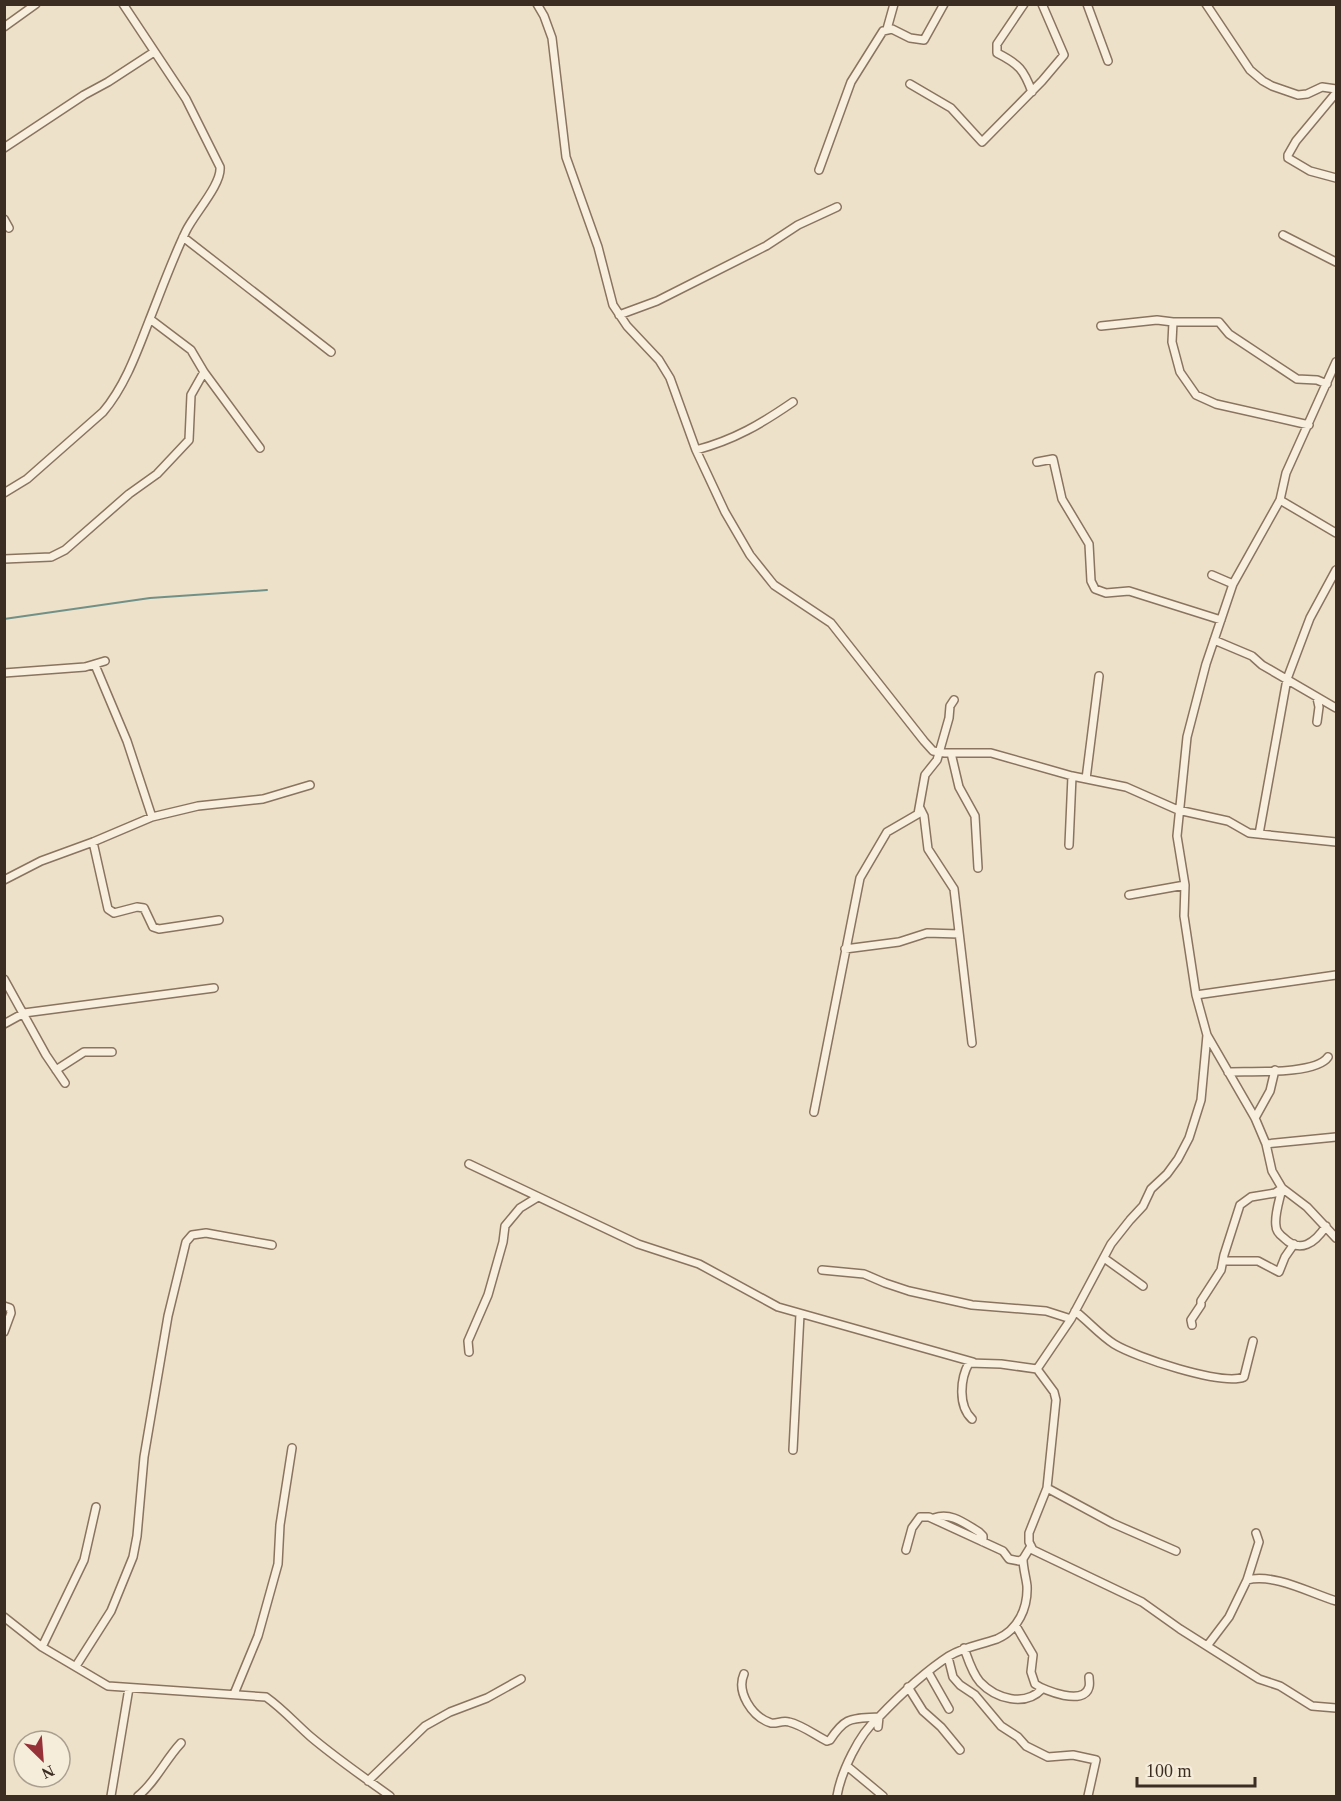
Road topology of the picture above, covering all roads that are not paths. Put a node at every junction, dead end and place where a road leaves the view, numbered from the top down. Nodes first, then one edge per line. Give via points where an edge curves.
1 (36, 4) edge
2 (123, 4) edge
3 (537, 4) edge
4 (894, 4) edge
5 (944, 4) edge
6 (1024, 4) edge
7 (1042, 4) edge
8 (1087, 4) edge
9 (1206, 4) edge
10 (4, 27) edge
11 (887, 29) junction
12 (154, 52) junction
13 (1108, 61) dead end
14 (910, 84) dead end
15 (1336, 91) edge
16 (1032, 92) junction
17 (4, 148) edge
18 (819, 170) dead end
19 (1336, 178) edge
20 (837, 207) dead end
21 (4, 219) edge
22 (9, 228) dead end
23 (1283, 235) dead end
24 (183, 237) junction
25 (1336, 262) edge
26 (619, 315) junction
27 (150, 319) junction
28 (1173, 322) junction
29 (1101, 326) dead end
30 (331, 352) dead end
31 (1336, 362) edge
32 (204, 372) junction
33 (1327, 384) junction
34 (793, 402) dead end
35 (1309, 425) junction
36 (260, 448) dead end
37 (696, 450) junction
38 (1036, 462) dead end
39 (4, 493) edge
40 (1280, 500) junction
41 (1336, 533) edge
42 (4, 559) edge
43 (1336, 570) edge
44 (1212, 575) dead end
45 (1233, 584) junction
46 (1221, 620) junction
47 (1214, 640) junction
48 (105, 661) dead end
49 (95, 665) junction
50 (4, 673) edge
51 (1099, 676) dead end
52 (1287, 679) junction
53 (1317, 698) junction
54 (954, 700) dead end
55 (1336, 708) edge
56 (1317, 722) dead end
57 (939, 751) junction
58 (951, 753) junction
59 (1072, 776) junction
60 (1086, 779) junction
61 (310, 785) dead end
62 (920, 808) junction
63 (1178, 810) junction
64 (152, 817) junction
65 (1259, 834) junction
66 (93, 842) junction
67 (1336, 842) edge
68 (1069, 845) dead end
69 (978, 868) dead end
70 (4, 880) edge
71 (1185, 885) junction
72 (1129, 895) dead end
73 (219, 920) dead end
74 (959, 934) junction
75 (845, 949) junction
76 (1336, 975) edge
77 (4, 978) edge
78 (214, 988) dead end
79 (1196, 994) junction
80 (24, 1013) junction
81 (4, 1024) edge
82 (1207, 1035) junction
83 (972, 1043) dead end
84 (112, 1052) dead end
85 (1328, 1057) dead end
86 (56, 1070) junction
87 (1275, 1070) junction
88 (1228, 1072) junction
89 (65, 1083) dead end
90 (814, 1112) dead end
91 (1255, 1118) junction
92 (1336, 1137) edge
93 (1266, 1144) junction
94 (469, 1164) dead end
95 (1282, 1188) junction
96 (538, 1197) junction
97 (1326, 1226) junction
98 (1336, 1238) edge
99 (1294, 1244) junction
100 (272, 1245) dead end
101 (1104, 1258) junction
102 (1224, 1261) junction
103 (822, 1270) dead end
104 (1143, 1286) dead end
105 (4, 1306) edge
106 (1075, 1311) junction
107 (800, 1314) junction
108 (1071, 1318) junction
109 (1192, 1325) dead end
110 (4, 1332) edge
111 (1253, 1341) dead end
112 (469, 1352) dead end
113 (974, 1362) junction
114 (1037, 1369) junction
115 (972, 1419) dead end
116 (292, 1448) dead end
117 (793, 1450) dead end
118 (1047, 1488) junction
119 (96, 1507) dead end
120 (1256, 1533) dead end
121 (1031, 1546) junction
122 (906, 1550) dead end
123 (1176, 1551) dead end
124 (1023, 1559) junction
125 (1247, 1580) junction
126 (1336, 1601) edge
127 (4, 1617) edge
128 (1016, 1626) junction
129 (1207, 1646) junction
130 (42, 1647) junction
131 (964, 1648) junction
132 (948, 1657) junction
133 (76, 1666) junction
134 (928, 1672) junction
135 (744, 1674) dead end
136 (1089, 1677) dead end
137 (521, 1679) dead end
138 (908, 1687) junction
139 (129, 1688) junction
140 (1042, 1689) junction
141 (234, 1694) junction
142 (1336, 1708) edge
143 (949, 1709) dead end
144 (879, 1717) junction
145 (878, 1728) dead end
146 (181, 1743) dead end
147 (960, 1750) dead end
148 (847, 1766) junction
149 (368, 1781) junction
150 (111, 1797) edge
151 (138, 1797) edge
152 (390, 1797) edge
153 (837, 1797) edge
154 (884, 1797) edge
155 (1089, 1797) edge

1 - 10 street
2 - 12 street
3 - 26 street via 552,38 566,157 598,247 608,293
4 - 11 street
5 - 11 street via 924,40
6 - 16 street via 996,48 1021,69
7 - 16 street via 1064,55
8 - 13 street
9 - 15 street via 1250,70 1263,81 1298,95 1322,87
11 - 18 street via 851,81
12 - 17 street
12 - 24 street via 186,99 220,166 220,178
14 - 16 street via 951,108 982,142
15 - 19 street via 1296,141 1288,158 1311,171
20 - 26 street via 657,301
21 - 22 street
23 - 25 street
24 - 27 street
24 - 30 street
26 - 37 street via 670,378
27 - 32 street via 191,350
27 - 39 street via 112,402 27,479
28 - 29 street
28 - 33 street via 1219,322 1229,334 1297,380
28 - 35 street via 1172,342 1180,372 1196,395 1216,404
31 - 33 street
32 - 36 street
32 - 42 street via 191,395 189,440 157,474 64,550 51,556
33 - 35 street
34 - 37 street via 752,429
35 - 40 street via 1286,473
37 - 57 street via 725,512 768,578 831,623 924,741
38 - 46 street via 1053,459 1062,499 1089,544 1095,589 1106,593 1129,591
40 - 41 street
40 - 45 street
43 - 52 street via 1310,618
44 - 45 street
45 - 46 street
46 - 47 street
47 - 52 street via 1252,656
47 - 63 street via 1187,737
48 - 49 street
49 - 50 street
49 - 64 street via 128,741
51 - 60 street
52 - 53 street
52 - 65 street
53 - 55 street
53 - 56 street
54 - 57 street
57 - 58 street
57 - 62 street via 925,774
58 - 59 street via 991,753
58 - 69 street via 958,787 975,816
59 - 60 street
59 - 68 street
60 - 63 street via 1126,788
61 - 64 street via 263,800 198,806
62 - 74 street via 928,849 954,889
62 - 75 street via 918,814 887,832 860,878
63 - 65 street via 1220,819
63 - 71 street via 1177,836
64 - 66 street
65 - 67 street
66 - 70 street via 40,861
66 - 73 street via 108,909 114,913 144,908 153,927 159,929
71 - 72 street
71 - 79 street via 1184,916
74 - 75 street via 927,933 899,942
74 - 83 street
75 - 90 street
76 - 79 street
77 - 80 street
78 - 80 street
79 - 82 street
80 - 81 street
80 - 86 street
82 - 88 street
82 - 101 street via 1201,1100 1189,1138 1178,1159 1151,1189
84 - 86 street via 84,1052
85 - 87 street via 1314,1066
86 - 89 street
87 - 88 street
87 - 91 street via 1270,1091
88 - 91 street
91 - 93 street
92 - 93 street
93 - 95 street via 1272,1171
94 - 96 street
95 - 97 street
95 - 99 street via 1275,1226 1288,1243
95 - 102 street via 1251,1197 1240,1205
96 - 107 street via 638,1244 699,1264 778,1307
96 - 112 street via 520,1208 505,1226 488,1295 468,1341
97 - 98 street
97 - 99 street via 1308,1246
99 - 102 street via 1279,1272 1258,1261
100 - 133 street via 206,1233 192,1235 186,1242 144,1457 133,1557 111,1611
101 - 104 street
101 - 106 street
102 - 109 street via 1191,1320
103 - 108 street via 864,1274 909,1291 972,1305 1046,1311
105 - 110 street via 11,1313
106 - 108 street
106 - 111 street via 1115,1344 1139,1356 1220,1379 1244,1377
107 - 113 street
107 - 117 street
108 - 114 street
113 - 114 street
113 - 115 street via 969,1363 963,1383 963,1404
114 - 118 street via 1056,1400
116 - 141 street via 278,1564 258,1636
118 - 121 street via 1029,1533
118 - 123 street
119 - 130 street via 84,1560
120 - 125 street via 1259,1542
121 - 124 street
121 - 129 street via 1142,1602
122 - 124 street via 912,1528 920,1517 945,1515 979,1532 983,1542 1004,1551 1009,1559
124 - 128 street via 1027,1587 1024,1609
125 - 126 street via 1290,1584
125 - 129 street via 1229,1617
127 - 130 street
128 - 131 street via 998,1639
128 - 140 street via 1034,1655 1031,1672 1035,1684
129 - 142 street via 1312,1706
130 - 133 street
131 - 132 street
131 - 140 street via 979,1680 991,1691 1005,1698 1025,1700
132 - 134 street
132 - 155 street via 953,1677 960,1685 1026,1746 1048,1757 1073,1755 1096,1760
133 - 139 street via 108,1686
134 - 138 street
134 - 143 street
135 - 144 street via 744,1698 767,1722 788,1722 827,1741 845,1721
136 - 140 street via 1089,1688 1079,1696
137 - 149 street via 425,1726
138 - 144 street
138 - 147 street via 923,1711
139 - 141 street
139 - 150 street
141 - 149 street via 266,1697
144 - 145 street
144 - 148 street via 865,1731
146 - 151 street
148 - 153 street
148 - 154 street
149 - 152 street

